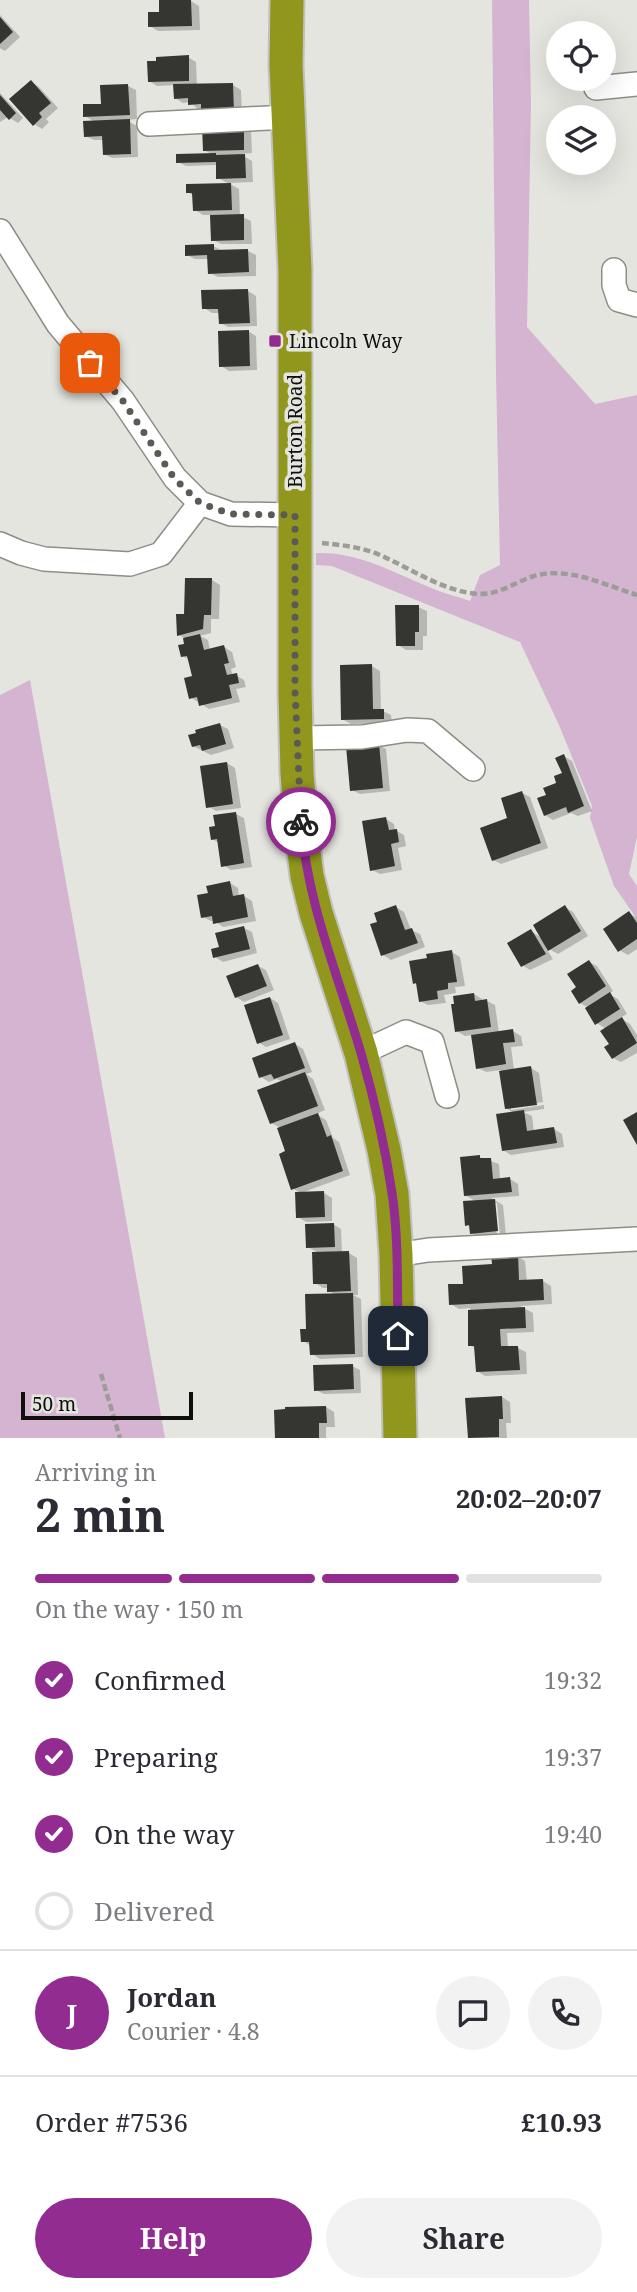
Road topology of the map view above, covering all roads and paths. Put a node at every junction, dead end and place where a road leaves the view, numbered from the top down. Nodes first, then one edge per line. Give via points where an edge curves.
1 (287, 0) edge
2 (637, 84) edge
3 (616, 86) edge
4 (288, 117) junction
5 (149, 124) dead end
6 (0, 231) edge
7 (614, 270) dead end
8 (637, 305) edge
9 (200, 503) junction
10 (295, 515) junction
11 (314, 542) dead end
12 (0, 544) edge
13 (637, 595) edge
14 (296, 738) junction
15 (473, 769) dead end
16 (361, 1053) junction
17 (447, 1096) dead end
18 (637, 1239) edge
19 (396, 1255) junction
20 (101, 1374) dead end
21 (120, 1438) edge
22 (400, 1438) edge

1 - 4 highway, Burton Road
2 - 3 street
4 - 5 street
4 - 10 highway, Burton Road via 295,270
6 - 9 street via 58,324 123,401 174,478
7 - 8 street via 619,300
9 - 10 street via 231,514
9 - 12 street via 161,554 130,564 44,559
10 - 14 highway, Burton Road
11 - 13 path via 377,553 442,585 479,594 557,572
14 - 15 street via 428,731
14 - 16 highway, Burton Road via 307,876
16 - 17 street via 406,1032 432,1042
16 - 19 highway, Burton Road via 392,1194
18 - 19 street
19 - 22 highway, Burton Road
20 - 21 path

